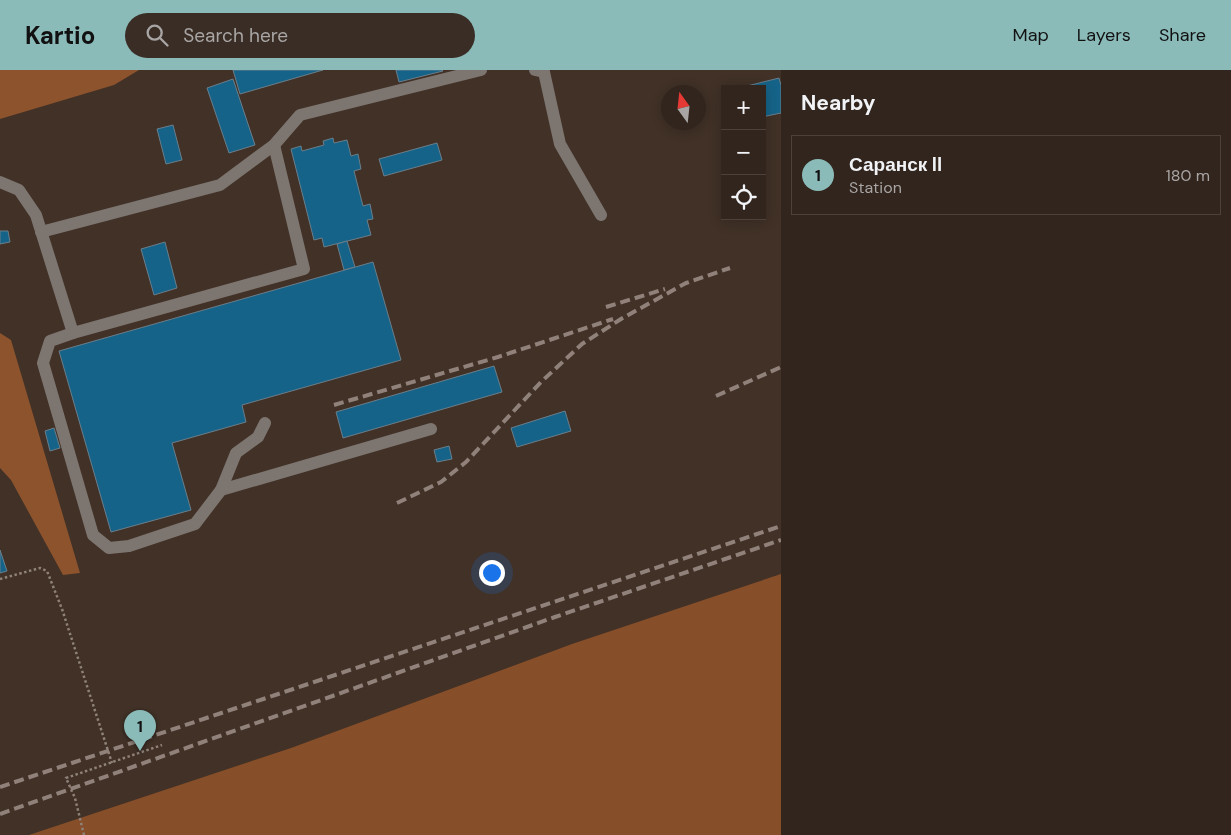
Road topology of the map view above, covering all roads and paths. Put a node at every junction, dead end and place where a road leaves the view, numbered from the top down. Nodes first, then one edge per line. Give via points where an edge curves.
1 (481, 70) edge
2 (535, 70) edge
3 (274, 145) junction
4 (0, 182) edge
5 (601, 214) dead end
6 (41, 232) junction
7 (73, 333) junction
8 (265, 423) dead end
9 (431, 429) dead end
10 (221, 490) junction
11 (0, 579) edge
12 (162, 746) dead end
13 (112, 763) junction
14 (84, 835) edge

1 - 3 lane via 300,115
2 - 5 lane via 544,72 560,144
3 - 6 lane via 220,185
3 - 7 lane via 304,268
4 - 6 lane via 19,190 36,215
6 - 7 lane
7 - 10 lane via 50,341 43,363 93,535 109,548 129,546 195,524
8 - 10 lane via 258,437 236,453
9 - 10 lane
11 - 13 path, bridge via 40,568 47,571
12 - 13 path
13 - 14 path via 66,778 75,798

